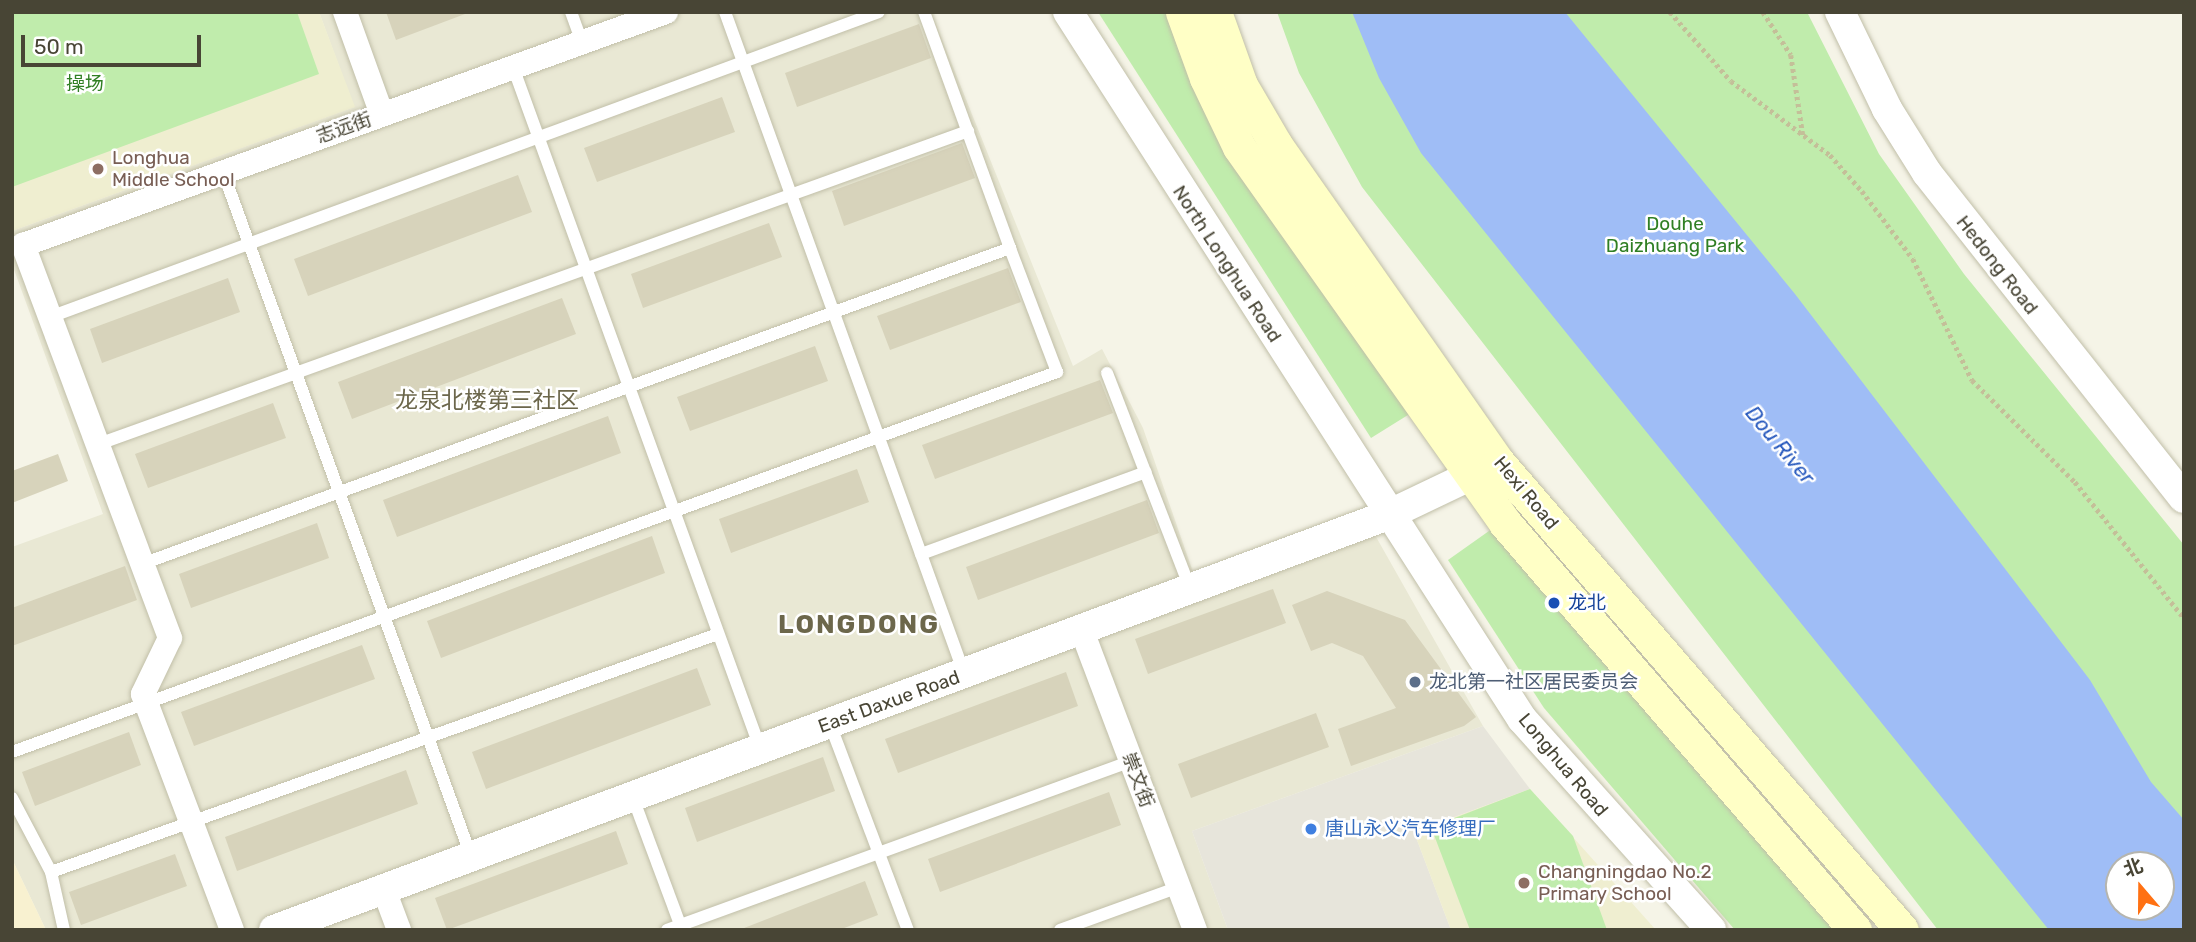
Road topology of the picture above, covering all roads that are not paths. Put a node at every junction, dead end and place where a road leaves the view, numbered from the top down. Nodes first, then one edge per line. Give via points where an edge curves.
1 (345, 12) edge
2 (571, 12) edge
3 (666, 12) edge
4 (725, 12) edge
5 (879, 12) edge
6 (924, 12) edge
7 (1068, 12) edge
8 (1182, 12) edge
9 (1215, 12) edge
10 (1840, 12) edge
11 (582, 42) junction
12 (513, 67) junction
13 (382, 115) junction
14 (968, 131) junction
15 (223, 172) junction
16 (791, 195) junction
17 (1010, 248) junction
18 (586, 268) junction
19 (833, 312) junction
20 (50, 317) junction
21 (295, 373) junction
22 (1107, 373) dead end
23 (629, 387) junction
24 (878, 436) junction
25 (96, 445) junction
26 (1485, 470) junction
27 (1146, 472) junction
28 (339, 492) junction
29 (2184, 498) edge
30 (674, 512) junction
31 (1388, 515) junction
32 (921, 554) junction
33 (142, 564) junction
34 (1191, 589) junction
35 (384, 618) junction
36 (1082, 631) junction
37 (718, 634) junction
38 (965, 675) junction
39 (148, 705) junction
40 (830, 723) junction
41 (427, 737) junction
42 (761, 750) junction
43 (12, 752) edge
44 (1131, 761) junction
45 (12, 798) edge
46 (633, 798) junction
47 (191, 821) junction
48 (879, 853) junction
49 (471, 857) junction
50 (51, 872) junction
51 (1179, 887) junction
52 (384, 890) junction
53 (682, 927) edge
54 (64, 930) edge
55 (232, 930) edge
56 (274, 930) edge
57 (399, 930) edge
58 (667, 930) edge
59 (908, 930) edge
60 (1060, 930) edge
61 (1195, 930) edge
62 (1711, 930) edge
63 (1855, 930) edge
64 (1902, 930) edge

1 - 13 street
2 - 11 lane
3 - 11 street, 志远街
4 - 16 lane
5 - 20 lane
6 - 14 lane
7 - 31 street, North Longhua Road
8 - 26 main road, Hexi Road via 1206,78 1239,147
9 - 26 main road, Hexi Road via 1241,85 1276,145
10 - 29 street, Hedong Road via 1887,109 1927,173
11 - 12 street, 志远街
12 - 13 street, 志远街
12 - 18 lane
13 - 15 street, 志远街
14 - 16 lane
14 - 17 lane
15 - 20 street, 志远街 via 23,244
15 - 21 lane
16 - 18 lane
16 - 19 lane
17 - 19 lane
17 - 24 lane via 1057,372
18 - 21 lane
18 - 23 lane
19 - 23 lane
19 - 24 lane
20 - 25 street
21 - 25 lane
21 - 28 lane
22 - 27 lane
23 - 28 lane
23 - 30 lane
24 - 30 lane
24 - 32 lane
25 - 33 street
26 - 31 street, East Daxue Road
26 - 63 main road, Hexi Road via 1505,523
26 - 64 main road, Hexi Road
27 - 32 lane
27 - 34 lane
28 - 33 lane
28 - 35 lane
30 - 35 lane
30 - 37 lane
31 - 34 street, East Daxue Road
31 - 62 street, Longhua Road via 1543,747
32 - 38 lane
33 - 39 street via 170,638 143,694
34 - 36 street, East Daxue Road
35 - 39 lane
35 - 41 lane
36 - 38 street, East Daxue Road
36 - 44 street, 崇文街
37 - 41 lane
37 - 42 lane
38 - 40 street, East Daxue Road
39 - 43 lane
39 - 47 street
40 - 42 street, East Daxue Road
40 - 48 lane
41 - 47 lane
41 - 49 lane
42 - 46 street, East Daxue Road
44 - 48 lane
44 - 51 street, 崇文街
45 - 50 lane
46 - 49 street, East Daxue Road
46 - 53 lane
47 - 50 lane
47 - 55 street
48 - 53 lane
48 - 59 lane
49 - 52 street, East Daxue Road
50 - 54 lane
51 - 60 lane
51 - 61 street, 崇文街
52 - 56 street, East Daxue Road
52 - 57 street
53 - 58 lane

